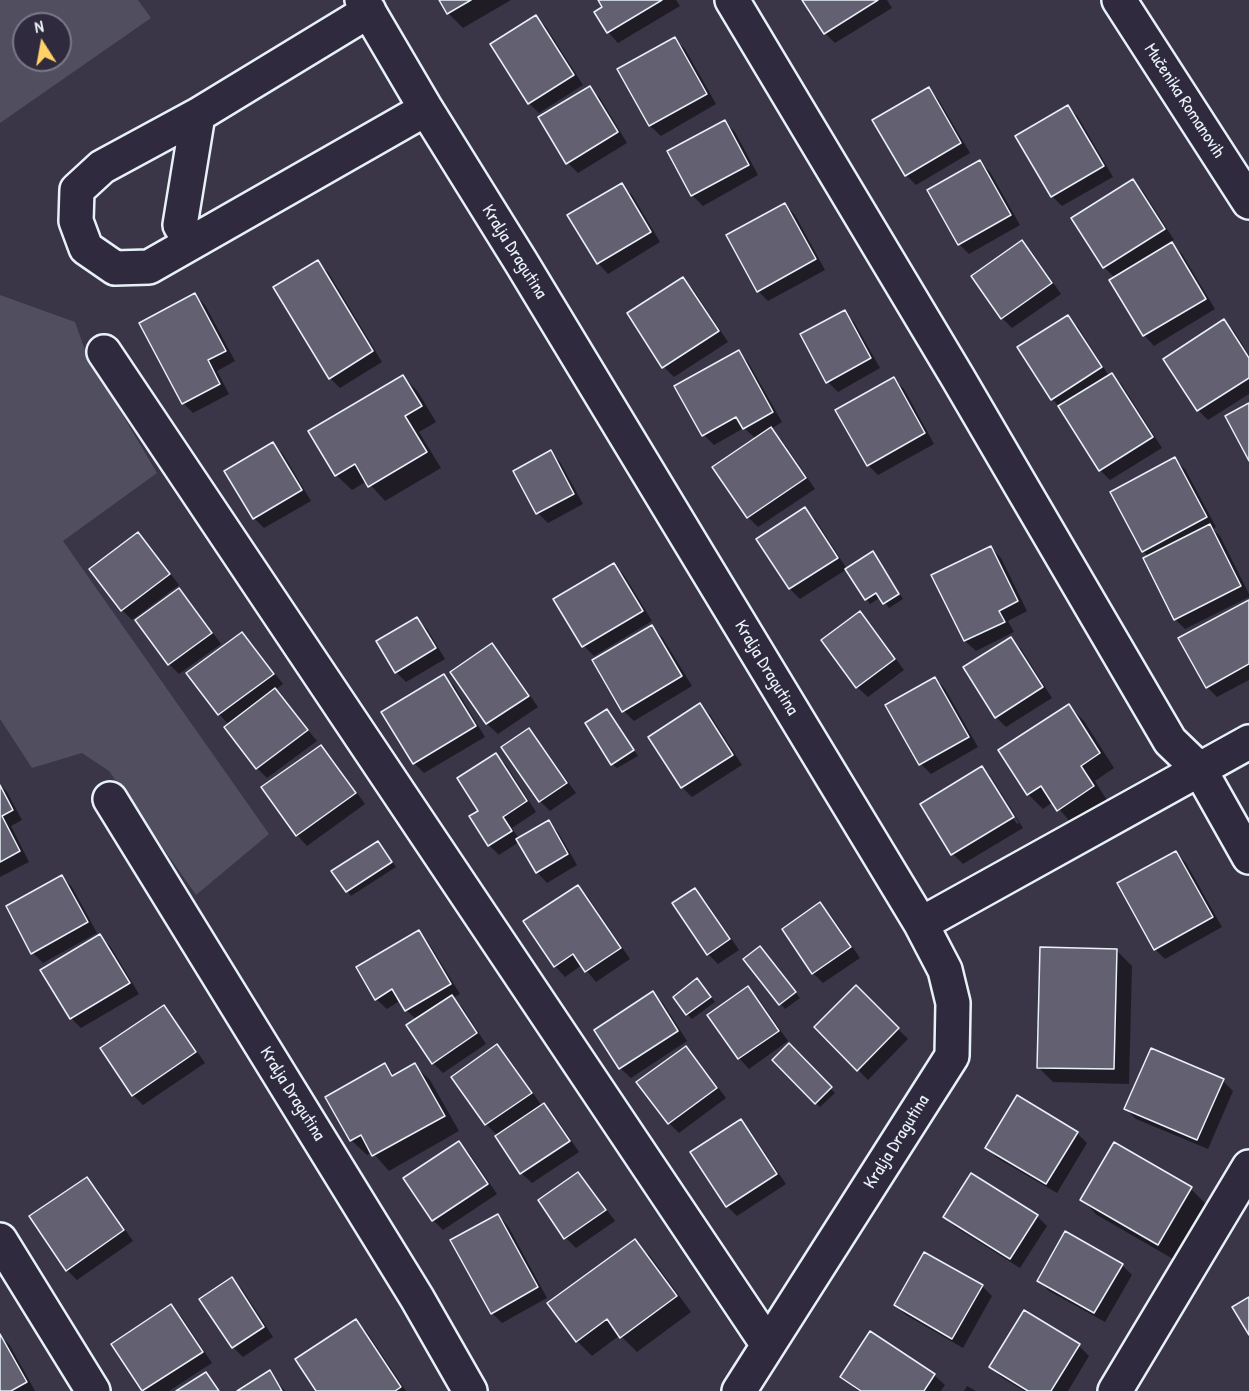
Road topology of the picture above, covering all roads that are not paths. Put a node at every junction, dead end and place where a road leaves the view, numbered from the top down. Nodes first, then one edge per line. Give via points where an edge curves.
1 (732, 0) edge
2 (1119, 0) edge
3 (365, 6) edge
4 (426, 109) junction
5 (198, 115) junction
6 (1249, 202) edge
7 (191, 243) junction
8 (104, 352) dead end
9 (1249, 741) edge
10 (1200, 770) junction
11 (110, 799) dead end
12 (1249, 857) edge
13 (921, 924) junction
14 (1249, 1167) edge
15 (0, 1240) edge
16 (768, 1345) junction
17 (93, 1391) edge
18 (470, 1391) edge
19 (739, 1391) edge
20 (1115, 1391) edge

1 - 10 street via 1170,741
2 - 6 street, Mučenika Romanovih
3 - 4 street, Kralja Dragutina
3 - 5 street
4 - 7 street
4 - 13 street, Kralja Dragutina
5 - 7 street via 180,225
5 - 7 street via 102,167 76,190 76,221 86,248 115,268 149,267
8 - 16 street
9 - 10 street
10 - 12 street
10 - 13 street
11 - 18 street, Kralja Dragutina via 417,1298
13 - 16 street, Kralja Dragutina via 945,970 953,1003 951,1056
14 - 20 street
15 - 17 street
16 - 19 street, Kralja Dragutina

